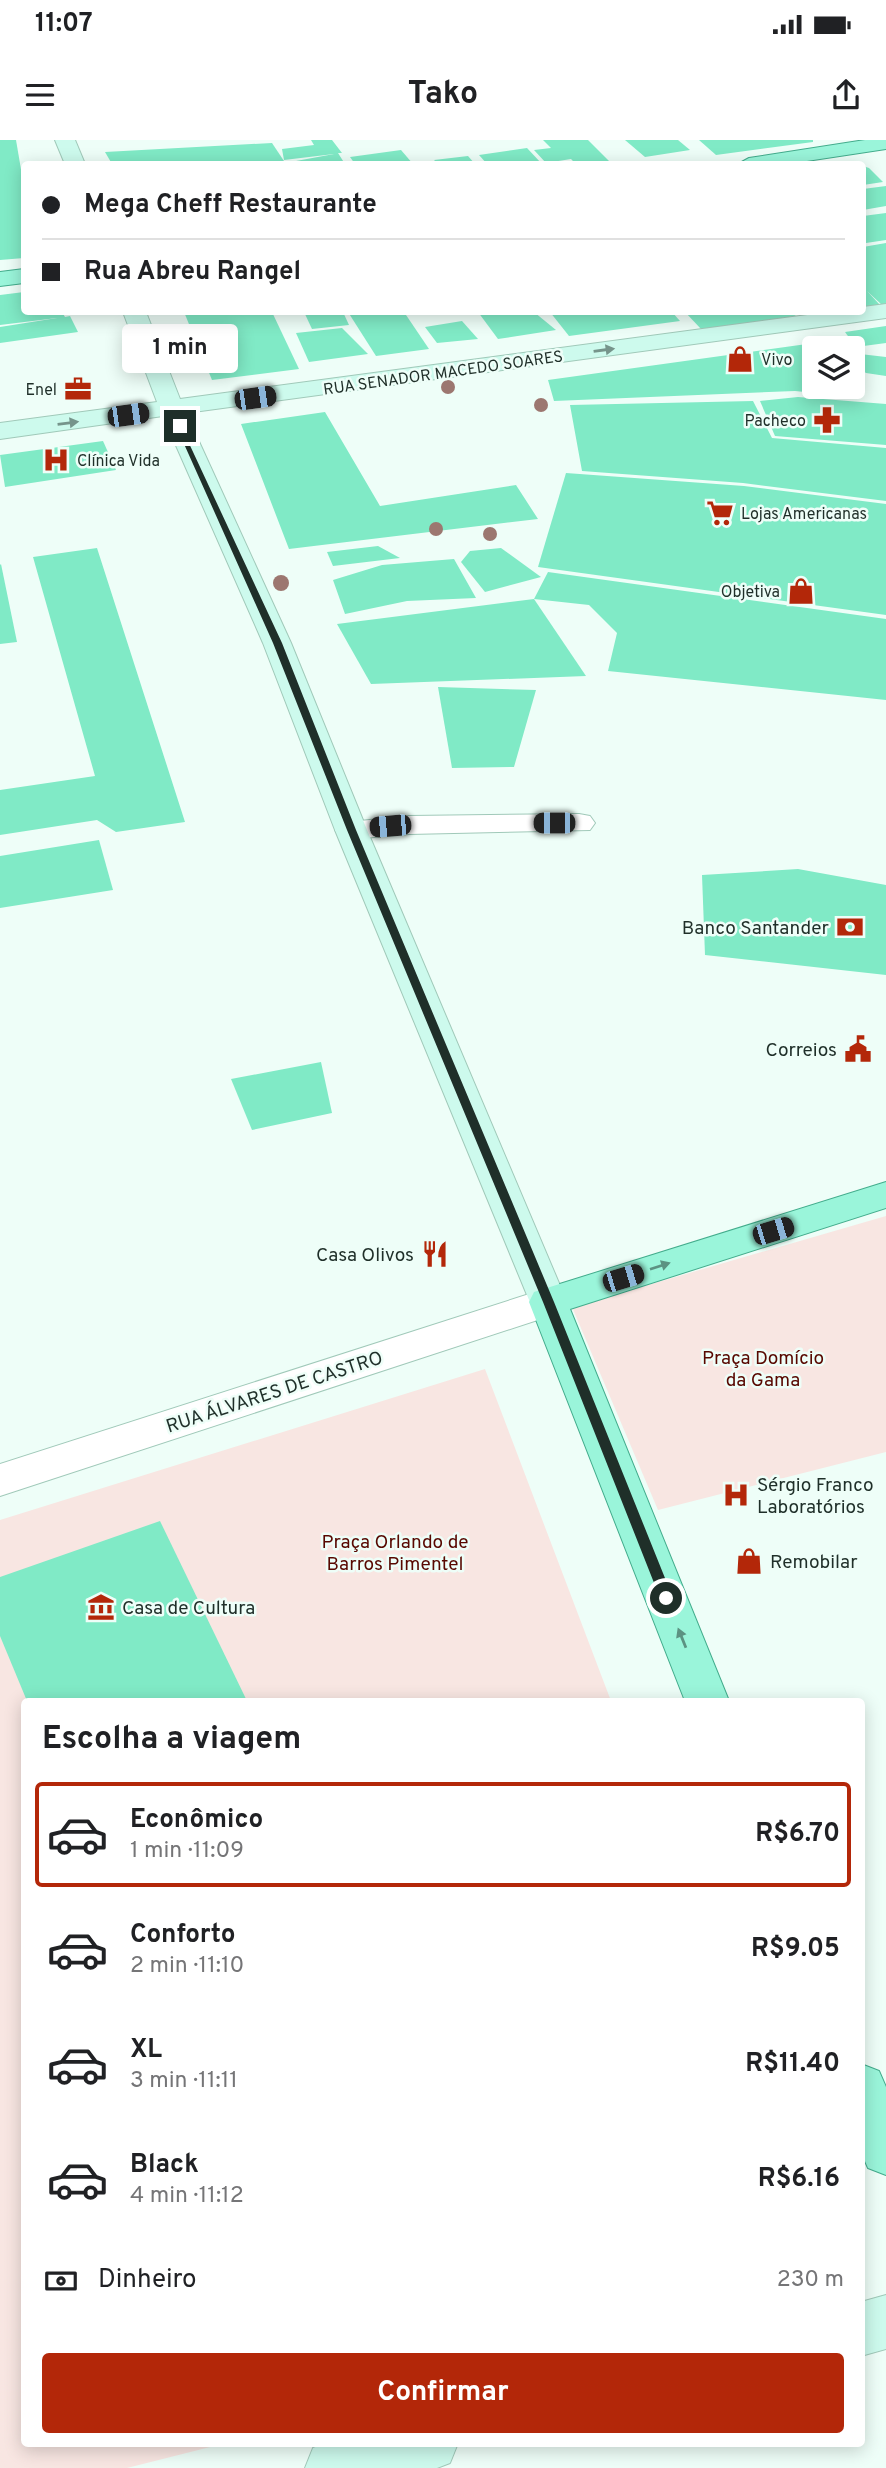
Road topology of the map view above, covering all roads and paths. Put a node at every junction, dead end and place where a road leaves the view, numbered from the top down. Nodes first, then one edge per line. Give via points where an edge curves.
1 (65, 140) edge
2 (884, 142) edge
3 (74, 161) edge
4 (767, 161) edge
5 (21, 276) edge
6 (0, 279) edge
7 (886, 311) edge
8 (866, 314) edge
9 (135, 315) edge
10 (857, 315) edge
11 (172, 409) junction
12 (0, 431) edge
13 (579, 823) dead end
14 (351, 830) junction
15 (886, 1195) edge
16 (548, 1302) junction
17 (0, 1480) edge
18 (706, 1698) edge
19 (865, 2098) edge
20 (886, 2150) edge
21 (886, 2322) edge
22 (865, 2328) edge
23 (414, 2447) edge
24 (333, 2468) edge

1 - 3 main road
2 - 4 main road
5 - 6 main road
8 -> 7 main road, RUA SENADOR MACEDO SOARES
9 - 11 main road
11 -> 10 main road, RUA SENADOR MACEDO SOARES
12 -> 11 main road, RUA SENADOR MACEDO SOARES
11 - 14 main road via 277,643
13 - 14 street
14 - 16 main road
16 -> 15 main road
16 - 17 street, RUA ÁLVARES DE CASTRO
18 -> 16 main road
19 - 20 main road
21 - 22 main road
23 - 24 main road

